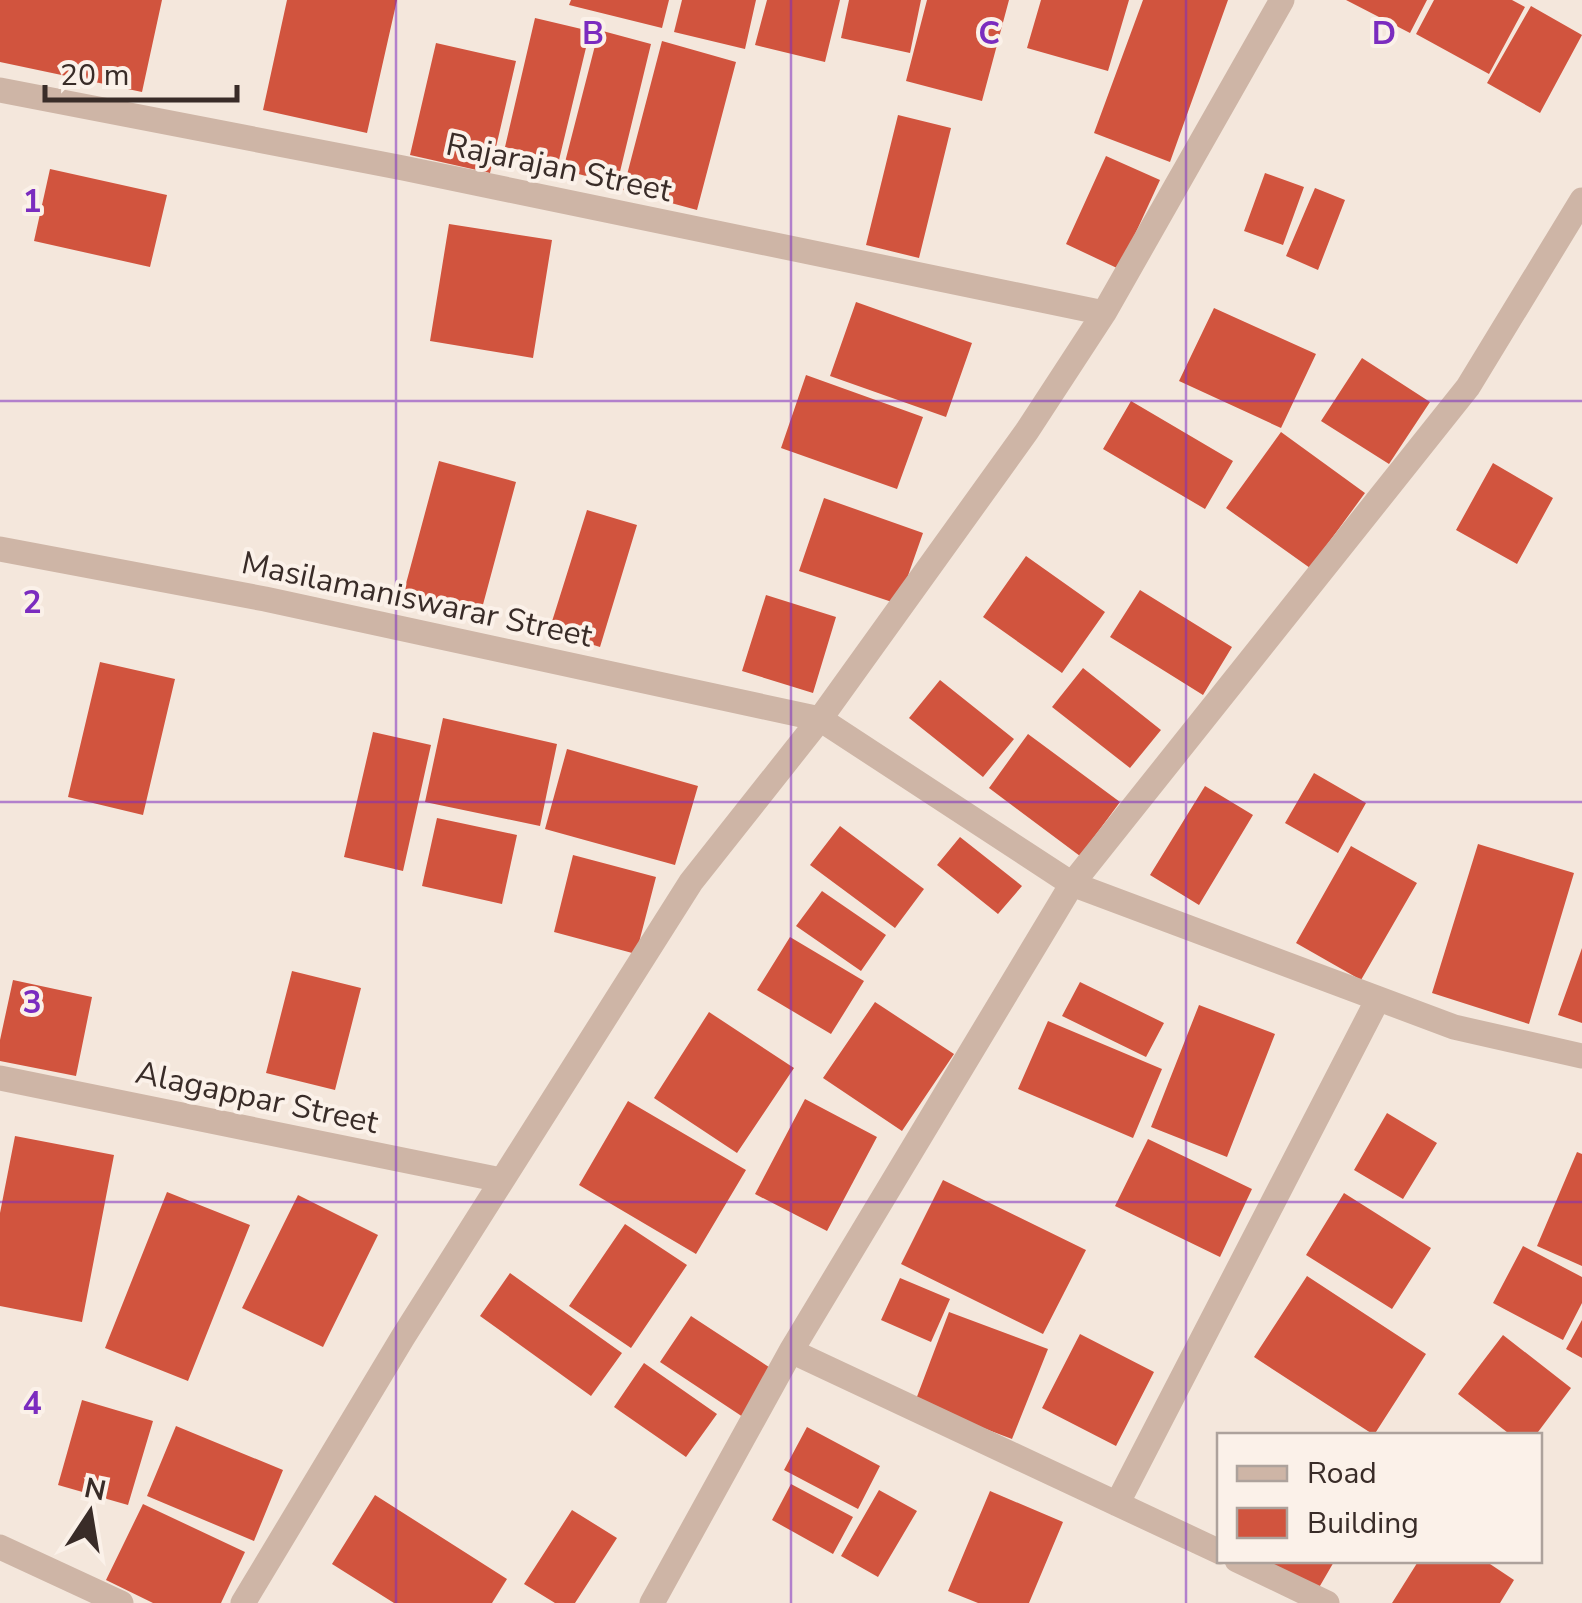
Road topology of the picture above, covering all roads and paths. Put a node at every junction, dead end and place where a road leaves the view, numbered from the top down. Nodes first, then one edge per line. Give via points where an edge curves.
1 (1282, 0) edge
2 (0, 90) edge
3 (1582, 200) edge
4 (1104, 313) junction
5 (0, 549) edge
6 (820, 718) junction
7 (1072, 884) junction
8 (1378, 999) junction
9 (1582, 1056) edge
10 (0, 1078) edge
11 (501, 1180) junction
12 (791, 1352) junction
13 (1116, 1504) junction
14 (0, 1547) edge
15 (1217, 1551) edge
16 (1243, 1563) edge
17 (120, 1603) edge
18 (243, 1603) edge
19 (652, 1603) edge
20 (1327, 1603) edge

1 - 4 street
2 - 4 street, Rajarajan Street
3 - 7 street via 1468,387
4 - 6 street
5 - 6 street, Masilamaniswarar Street via 265,598
6 - 7 street
6 - 11 street via 691,882
7 - 8 street
7 - 12 street
8 - 9 street via 1454,1027
8 - 13 street
10 - 11 street, Alagappar Street
11 - 18 street
12 - 13 street
12 - 19 street
13 - 15 street
14 - 17 street
16 - 20 street

